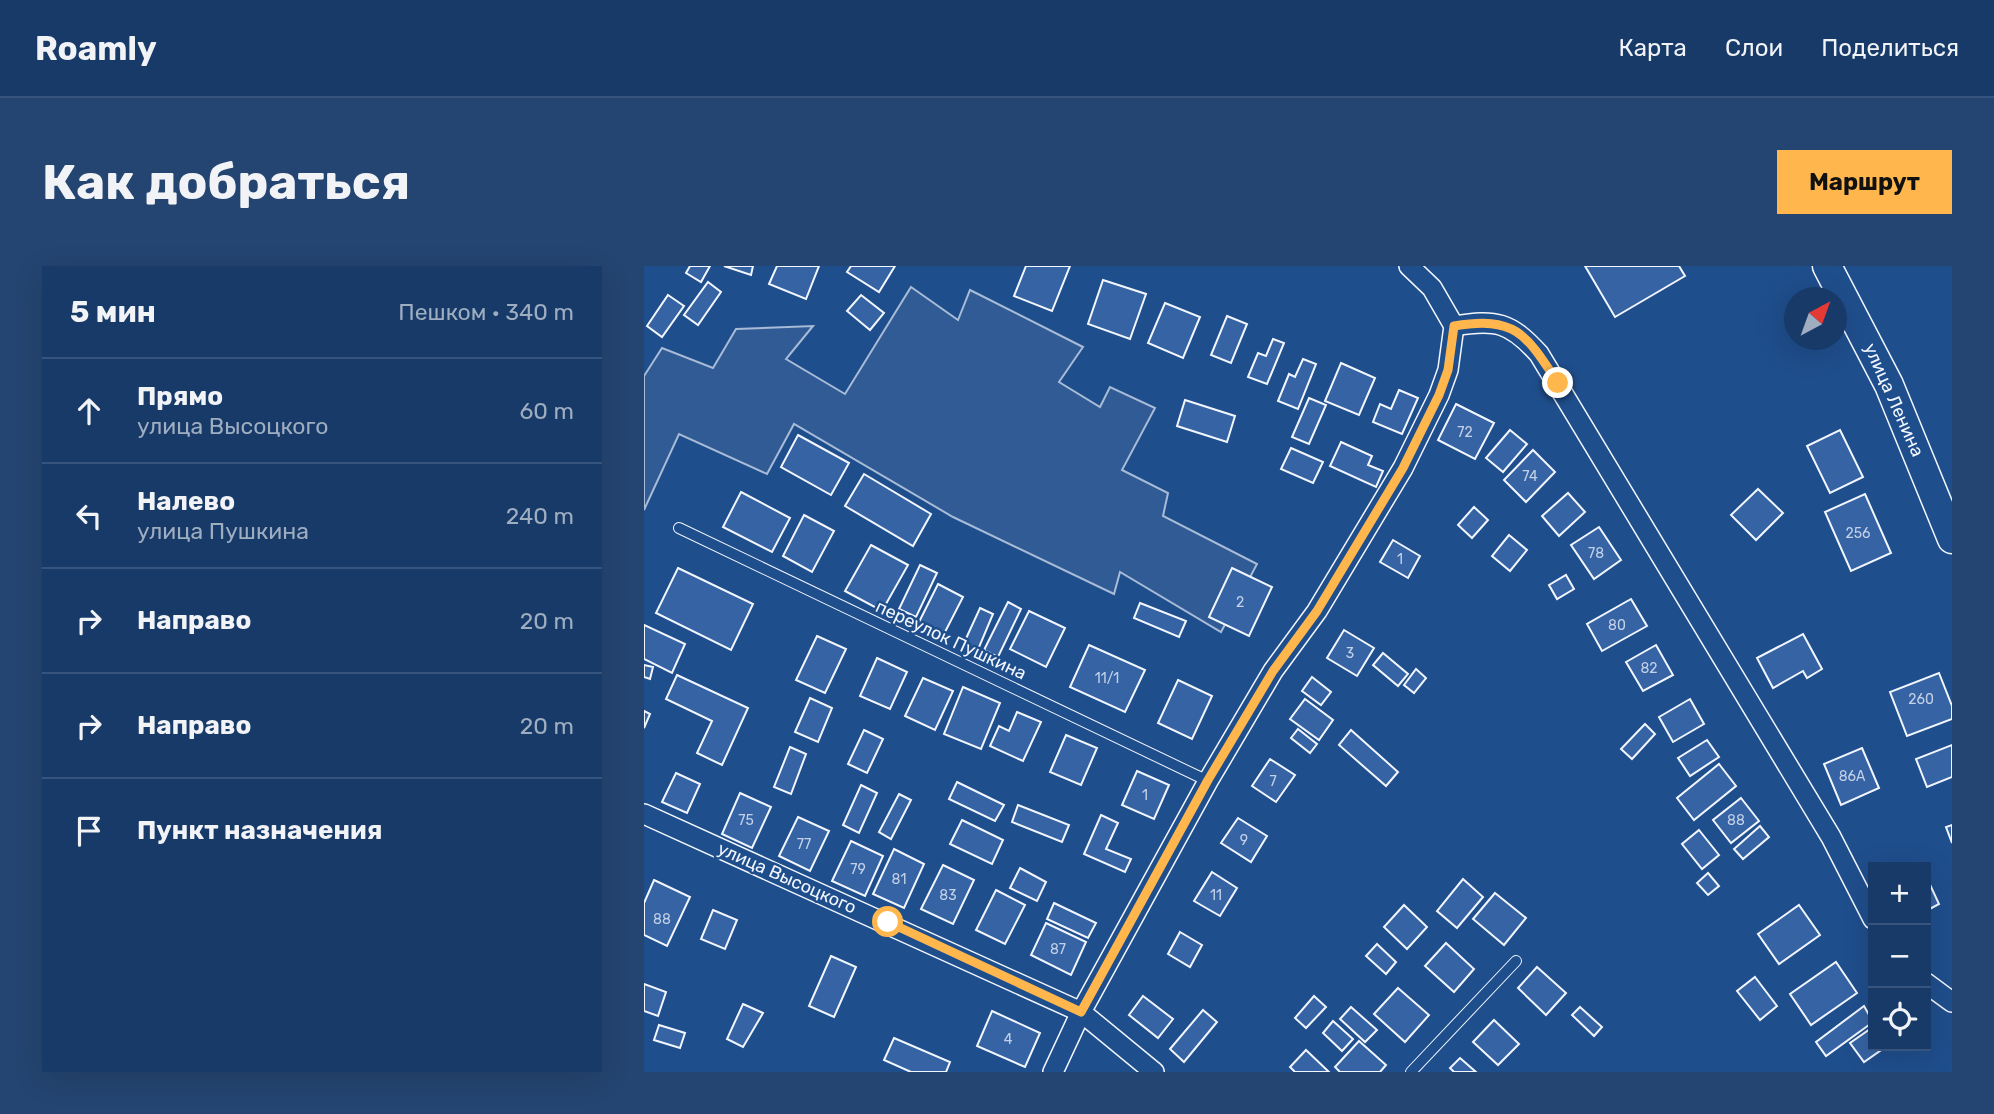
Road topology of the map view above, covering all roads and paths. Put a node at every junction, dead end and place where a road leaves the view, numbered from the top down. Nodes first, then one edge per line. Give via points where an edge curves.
1 (1409, 266) edge
2 (1827, 266) edge
3 (1454, 326) junction
4 (679, 528) dead end
5 (1952, 539) edge
6 (1208, 780) junction
7 (644, 814) edge
8 (1868, 909) edge
9 (1517, 961) dead end
10 (1931, 987) edge
11 (1952, 1002) edge
12 (1081, 1012) junction
13 (1053, 1072) edge
14 (1154, 1072) edge
15 (1411, 1072) edge

1 - 3 street via 1432,288
2 - 5 street, улица Ленина via 1889,385
3 - 6 street via 1444,383 1403,468
3 - 8 street via 1502,324 1520,332 1539,354 1831,837
4 - 6 lane, переулок Пушкина
6 - 12 street
7 - 12 street, улица Высоцкого
9 - 15 lane
10 - 11 street
12 - 13 street
12 - 14 street, улица Высоцкого

